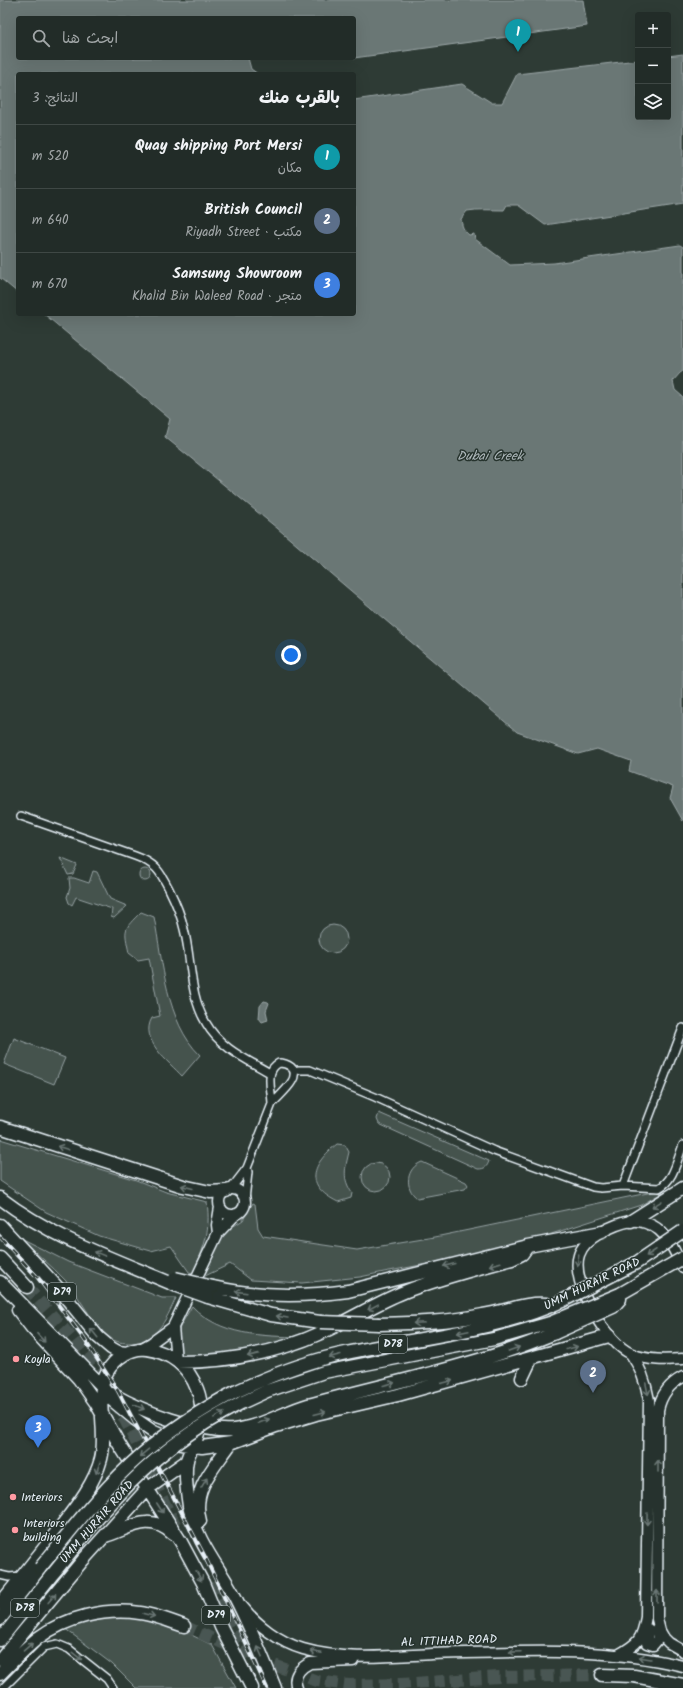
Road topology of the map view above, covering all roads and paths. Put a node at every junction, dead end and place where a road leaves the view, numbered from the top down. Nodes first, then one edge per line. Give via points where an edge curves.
1 (21, 816) dead end
2 (683, 1028) edge
3 (294, 1071) junction
4 (270, 1074) junction
5 (272, 1104) junction
6 (0, 1127) edge
7 (683, 1145) edge
8 (247, 1168) junction
9 (624, 1186) junction
10 (683, 1188) edge
11 (228, 1190) junction
12 (0, 1198) edge
13 (245, 1200) junction
14 (220, 1207) junction
15 (236, 1214) junction
16 (631, 1221) junction
17 (0, 1225) edge
18 (683, 1231) edge
19 (602, 1232) junction
20 (218, 1234) junction
21 (528, 1246) junction
22 (0, 1258) edge
23 (683, 1258) edge
24 (683, 1268) edge
25 (0, 1282) edge
26 (27, 1287) tunnel mouth
27 (211, 1292) junction
28 (12, 1295) junction
29 (558, 1303) junction
30 (173, 1327) junction
31 (553, 1328) junction
32 (609, 1336) junction
33 (142, 1348) junction
34 (126, 1353) junction
35 (631, 1354) junction
36 (531, 1359) junction
37 (683, 1359) edge
38 (177, 1361) junction
39 (683, 1377) edge
40 (522, 1378) dead end
41 (103, 1387) junction
42 (103, 1416) junction
43 (200, 1426) junction
44 (231, 1443) junction
45 (193, 1446) junction
46 (187, 1461) junction
47 (147, 1489) junction
48 (104, 1536) junction
49 (181, 1542) junction
50 (212, 1560) junction
51 (0, 1575) edge
52 (22, 1576) junction
53 (235, 1596) junction
54 (0, 1604) edge
55 (646, 1617) junction
56 (0, 1619) edge
57 (658, 1619) junction
58 (184, 1626) tunnel mouth
59 (0, 1640) edge
60 (683, 1651) edge
61 (618, 1655) junction
62 (388, 1656) junction
63 (0, 1660) edge
64 (683, 1666) edge
65 (0, 1674) edge
66 (602, 1675) tunnel mouth
67 (683, 1685) edge
68 (3, 1688) edge
69 (113, 1688) edge
70 (252, 1688) edge
71 (275, 1688) edge
72 (297, 1688) edge

1 - 4 street via 153,864 165,881 182,922 201,1016 215,1037 226,1047
2 - 9 street
3 - 4 street via 282,1063 275,1065
3 - 5 street via 294,1080
3 - 9 street via 305,1069 316,1073 494,1151 585,1185 601,1188
4 - 5 street
5 - 8 street
11 -> 6 main road via 210,1192 183,1186
7 - 9 street via 672,1175 664,1185 653,1189
8 - 11 street
8 - 13 street
10 -> 16 main road
11 - 13 street via 239,1192
11 - 14 street via 220,1200
27 -> 12 main road, bridge via 136,1268 70,1241 29,1219
13 - 15 street via 243,1209
14 - 15 street via 227,1214
14 - 20 street
15 - 20 street
16 - 19 street
16 - 24 street via 650,1224 659,1230 670,1241
34 -> 17 main road, D79 via 110,1348 98,1338 60,1289
18 -> 29 main road, UMM HURAIR ROAD / D78, bridge via 636,1263
19 - 21 main road
19 -> 32 street via 584,1245 579,1253 578,1268 591,1309
20 - 30 street
21 -> 27 main road via 348,1291 322,1295
21 -> 38 main road via 522,1254 512,1259 404,1292 291,1345 246,1357
22 - 26 main road
23 - 31 main road, UMM HURAIR ROAD, bridge via 620,1294 620,1299 613,1307
25 - 28 main road, D79
29 -> 27 main road, bridge via 534,1304 443,1321 379,1324 320,1322 271,1315
28 - 41 main road
28 -> 42 main road, D79 via 18,1310 79,1379
29 -> 56 main road, UMM HURAIR ROAD / D78, bridge via 483,1327 319,1360 265,1377 235,1392 186,1421 141,1456 90,1507
30 - 33 street
30 - 38 street
43 -> 31 main road via 224,1430 243,1428 308,1405 474,1362
59 -> 31 main road, UMM HURAIR ROAD / D78, bridge via 134,1479 197,1428 240,1403 274,1388 324,1372
32 - 35 street
36 -> 32 main road
33 - 34 main road
33 - 38 main road, D79 via 162,1352
34 - 41 main road via 112,1364
35 - 37 street via 658,1360
35 -> 55 street via 645,1380 649,1400
36 - 40 main road
44 -> 36 main road via 316,1414
38 - 43 main road, D79 via 190,1374 198,1391
57 -> 39 street via 658,1410 664,1393
41 - 42 main road
41 -> 43 main road via 122,1400 153,1413
41 - 45 main road via 112,1400 152,1431
42 - 47 main road, D79
42 -> 52 main road via 102,1453 93,1478 74,1509
43 - 45 main road, D79
44 - 45 main road
50 -> 44 main road via 210,1544 199,1516 198,1498 205,1481
45 - 46 main road, D79
46 - 47 main road
46 - 50 main road, D79 via 187,1492 191,1515 196,1531
47 - 48 main road
47 -> 49 main road, D79
48 - 49 main road via 152,1521 166,1528
63 -> 48 main road
49 -> 70 main road, D79
50 - 53 main road, D79
51 - 52 street
52 - 54 main road
62 -> 53 street, AL ITTIHAD ROAD via 329,1654 289,1644 259,1624
71 -> 53 main road, D79
55 - 57 street via 647,1641 651,1645 657,1642
55 - 61 street via 639,1640
57 - 60 street via 664,1638
65 -> 58 main road via 39,1638 56,1626 76,1618 96,1613 140,1613
61 -> 62 street, AL ITTIHAD ROAD via 555,1651
64 -> 61 street, AL ITTIHAD ROAD
62 - 72 street via 366,1660 310,1663 299,1670 295,1684
66 - 67 main road via 634,1676
68 -> 69 street via 44,1647 57,1644 69,1650 106,1679

